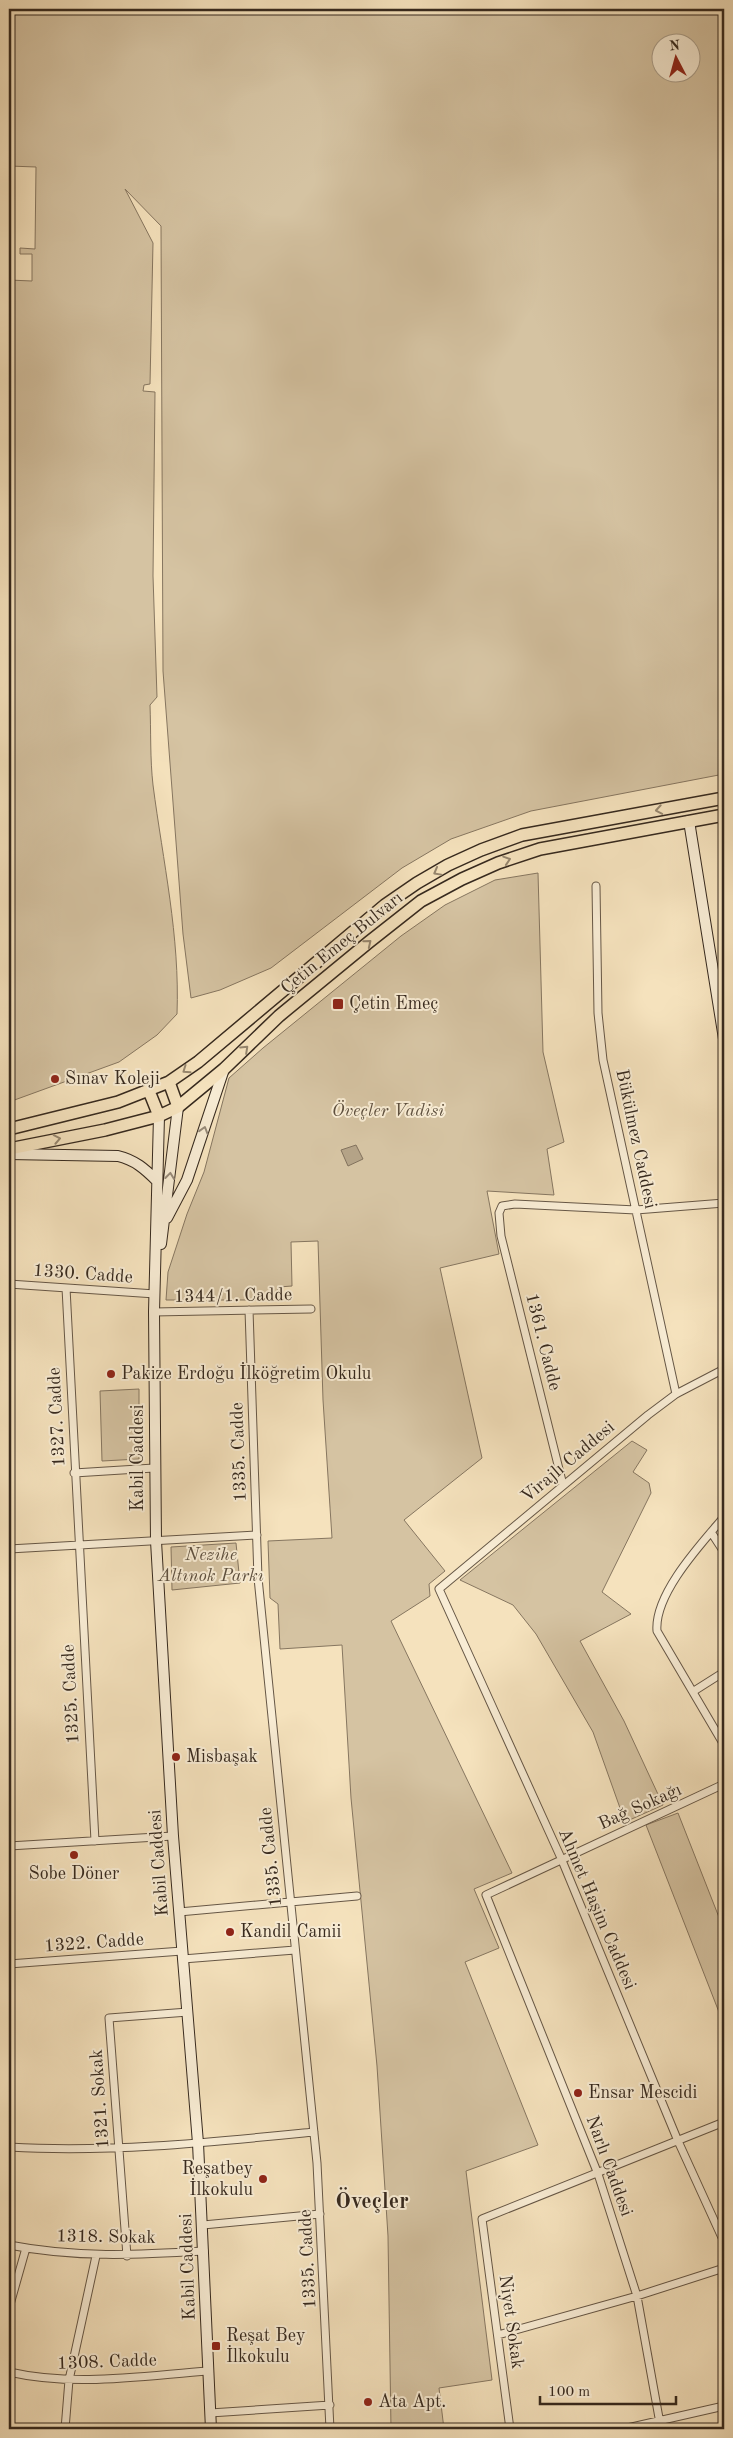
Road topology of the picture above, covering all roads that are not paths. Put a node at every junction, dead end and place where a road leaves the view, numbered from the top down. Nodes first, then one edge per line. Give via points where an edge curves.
1 (724, 798) edge
2 (687, 805) junction
3 (724, 815) edge
4 (689, 821) junction
5 (596, 886) dead end
6 (722, 1014) edge
7 (724, 1039) edge
8 (224, 1069) junction
9 (169, 1082) junction
10 (149, 1091) junction
11 (178, 1107) junction
12 (159, 1116) junction
13 (9, 1129) edge
14 (9, 1149) edge
15 (9, 1154) edge
16 (157, 1181) junction
17 (724, 1203) edge
18 (636, 1210) junction
19 (164, 1223) junction
20 (9, 1284) edge
21 (66, 1288) junction
22 (155, 1294) junction
23 (311, 1309) dead end
24 (249, 1310) junction
25 (154, 1312) junction
26 (724, 1369) edge
27 (676, 1394) junction
28 (154, 1468) junction
29 (74, 1473) junction
30 (563, 1485) junction
31 (724, 1518) edge
32 (712, 1532) junction
33 (257, 1534) junction
34 (156, 1540) junction
35 (78, 1545) junction
36 (9, 1549) edge
37 (724, 1552) edge
38 (439, 1589) joint
39 (724, 1672) edge
40 (694, 1691) junction
41 (724, 1745) edge
42 (724, 1784) edge
43 (173, 1836) junction
44 (95, 1841) junction
45 (9, 1846) edge
46 (560, 1858) junction
47 (486, 1895) joint
48 (356, 1896) dead end
49 (290, 1902) junction
50 (179, 1912) junction
51 (295, 1950) junction
52 (182, 1955) junction
53 (9, 1964) edge
54 (188, 2012) junction
55 (724, 2122) edge
56 (314, 2132) junction
57 (678, 2141) junction
58 (198, 2143) junction
59 (9, 2147) edge
60 (119, 2148) junction
61 (598, 2174) junction
62 (320, 2214) junction
63 (203, 2225) junction
64 (724, 2242) edge
65 (9, 2245) edge
66 (26, 2248) junction
67 (204, 2251) junction
68 (96, 2256) junction
69 (127, 2256) junction
70 (724, 2268) edge
71 (636, 2296) junction
72 (9, 2308) edge
73 (498, 2335) junction
74 (208, 2371) junction
75 (9, 2372) edge
76 (69, 2380) junction
77 (330, 2406) junction
78 (724, 2406) edge
79 (210, 2413) junction
80 (659, 2421) junction
81 (10, 2429) edge
82 (65, 2429) edge
83 (211, 2429) edge
84 (330, 2429) edge
85 (510, 2429) edge
86 (623, 2429) edge
87 (661, 2429) edge

1 - 2 main road, Çetin Emeç Bulvarı
2 - 4 main road
2 -> 9 main road, Çetin Emeç Bulvarı via 522,835 448,865 385,905 198,1062
3 - 4 main road, Çetin Emeç Bulvarı
4 - 6 main road
8 -> 4 main road, Çetin Emeç Bulvarı via 279,1016 369,942 421,901 462,879 540,849
5 - 18 street, Bükülmez Caddesi via 598,1005 603,1060
6 - 7 main road
8 - 11 main road, Çetin Emeç Bulvarı
19 -> 8 main road via 187,1180
9 - 10 main road, Çetin Emeç Bulvarı
9 - 11 main road
10 - 12 main road
10 - 13 main road, Çetin Emeç Bulvarı via 60,1118
11 - 12 main road, Çetin Emeç Bulvarı
19 -> 11 main road, Kabil Caddesi
14 -> 12 main road, Çetin Emeç Bulvarı
12 - 16 main road, Kabil Caddesi
15 - 16 main road via 118,1156 143,1167
16 - 22 main road, Kabil Caddesi
17 - 18 street
18 - 27 street, Bükülmez Caddesi
18 - 30 street, 1361. Cadde via 516,1204 502,1206 499,1213 501,1236
19 - 22 main road, Kabil Caddesi
20 - 21 street, 1330. Cadde
21 - 22 street, 1330. Cadde
21 - 29 street, 1327. Cadde
22 - 25 main road, Kabil Caddesi
23 - 24 street, 1344/1. Cadde
24 - 25 street, 1344/1. Cadde
24 - 33 street, 1335. Cadde
25 - 28 main road, Kabil Caddesi
26 - 27 street, Virajlı Caddesi
27 - 30 street, Virajlı Caddesi
28 - 29 street
28 - 34 main road, Kabil Caddesi
29 - 35 street, 1327. Cadde
30 - 38 street, Virajlı Caddesi
31 - 32 street
32 - 37 street
32 - 40 street via 680,1573 663,1602 656,1623 657,1631
33 - 34 street
33 - 49 street, 1335. Cadde via 258,1578
34 - 35 street
34 - 43 main road, Kabil Caddesi
35 - 36 street
35 - 44 street, 1325. Cadde
38 - 46 street, Ahmet Haşim Caddesi
39 - 40 street
40 - 41 street
42 - 46 street, Bağ Sokağı
43 - 44 street
43 - 50 main road, Kabil Caddesi
44 - 45 street
46 - 47 street, Bağ Sokağı
46 - 57 street, Ahmet Haşim Caddesi
47 - 61 street, Narlı Caddesi
48 - 49 street
49 - 50 street
49 - 51 street, 1335. Cadde
50 - 52 main road, Kabil Caddesi
51 - 52 street, 1322. Cadde
51 - 56 street, 1335. Cadde
52 - 53 street, 1322. Cadde
52 - 54 main road, Kabil Caddesi
54 - 58 main road, Kabil Caddesi
54 - 60 street, 1321. Sokak via 110,2018
55 - 57 street
56 - 58 street
56 - 62 street, 1335. Cadde
57 - 61 street
57 - 64 street, Ahmet Haşim Caddesi
58 - 60 street
58 - 63 main road, Kabil Caddesi
59 - 60 street
60 - 69 street, 1321. Sokak
61 - 71 street, Narlı Caddesi
61 - 73 street, Niyet Sokak via 482,2219
62 - 63 street
62 - 77 street, 1335. Cadde
63 - 67 main road, Kabil Caddesi
65 - 66 street, 1318. Sokak
66 - 68 street, 1318. Sokak
66 - 72 street
67 - 69 street, 1318. Sokak
67 - 74 main road, Kabil Caddesi
68 - 69 street, 1318. Sokak
68 - 76 street
70 - 71 street
71 - 73 street
71 - 80 street, Narlı Caddesi
73 - 85 street, Niyet Sokak
74 - 76 street, 1308. Cadde
74 - 79 main road, Kabil Caddesi
75 - 76 street, 1308. Cadde via 35,2378
75 - 81 street
76 - 82 street
77 - 79 street
77 - 84 street, 1335. Cadde
78 - 80 street
79 - 83 main road, Kabil Caddesi
80 - 86 street
80 - 87 street, Narlı Caddesi

